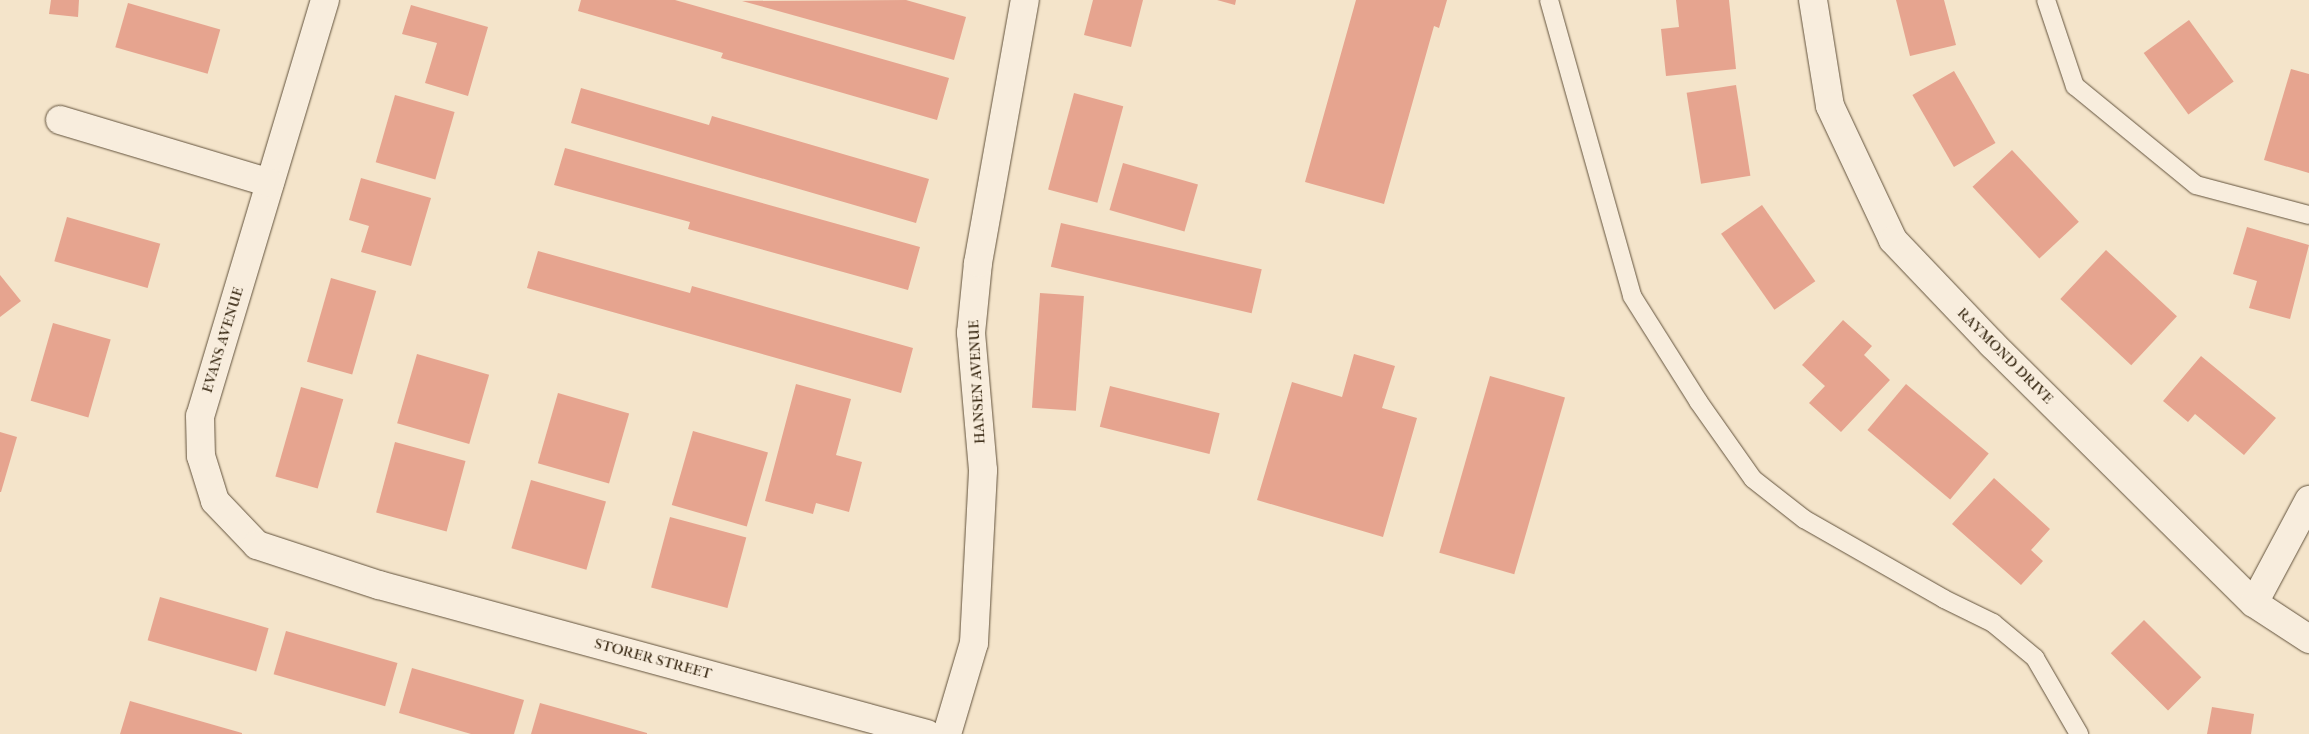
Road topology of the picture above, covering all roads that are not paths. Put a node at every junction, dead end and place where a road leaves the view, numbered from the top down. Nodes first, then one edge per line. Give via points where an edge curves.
1 (325, 0) edge
2 (1025, 0) edge
3 (1549, 0) edge
4 (1813, 0) edge
5 (2046, 0) edge
6 (60, 120) dead end
7 (270, 183) junction
8 (2309, 215) edge
9 (2309, 500) edge
10 (379, 584) joint
11 (2254, 603) junction
12 (2309, 639) edge
13 (927, 734) edge
14 (947, 734) edge
15 (2080, 734) edge

1 - 7 street, EVANS AVENUE
2 - 14 street, HANSEN AVENUE via 978,263 971,333 983,470 974,642
3 - 15 lane via 1632,296 1698,401 1753,479 1804,519 1944,599 1993,623 2035,658
4 - 11 street, RAYMOND DRIVE via 1830,106 1893,240 1992,344
5 - 8 lane via 2075,86 2098,105 2196,185
6 - 7 street
7 - 10 street, EVANS AVENUE via 200,416 201,456 215,501 257,545
9 - 11 street
10 - 13 street, STORER STREET
11 - 12 street, RAYMOND DRIVE

